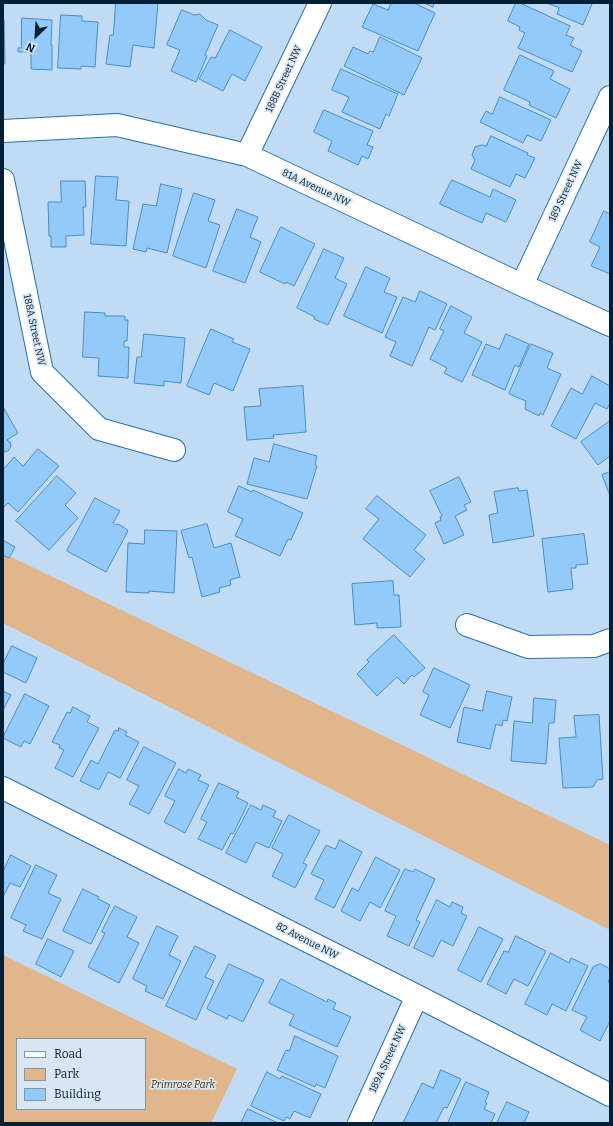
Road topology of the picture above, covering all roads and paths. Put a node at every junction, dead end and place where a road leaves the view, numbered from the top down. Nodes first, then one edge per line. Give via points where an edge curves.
1 (320, 3) edge
2 (610, 97) edge
3 (3, 131) edge
4 (247, 155) junction
5 (3, 180) edge
6 (522, 285) junction
7 (610, 325) edge
8 (174, 450) dead end
9 (467, 625) dead end
10 (610, 640) edge
11 (3, 788) edge
12 (417, 996) junction
13 (610, 1095) edge
14 (359, 1123) edge

1 - 4 street, 188B Street NW
2 - 6 street, 189 Street NW
3 - 4 street, 81A Avenue NW via 117,125
4 - 6 street, 81A Avenue NW
5 - 8 street, 188A Street NW via 42,372 99,430
6 - 7 street, 81A Avenue NW
9 - 10 street via 528,647 594,646
11 - 12 street, 82 Avenue NW
12 - 13 street, 82 Avenue NW
12 - 14 street, 189A Street NW

